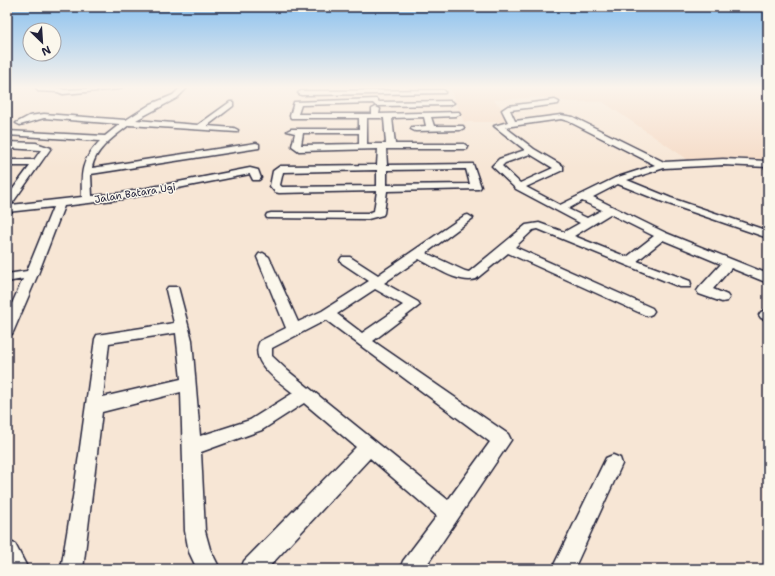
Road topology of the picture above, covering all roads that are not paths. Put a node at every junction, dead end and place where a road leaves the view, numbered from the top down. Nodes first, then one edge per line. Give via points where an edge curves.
1 (143, 114) edge
2 (217, 114) edge
3 (295, 114) edge
4 (456, 114) dead end
5 (508, 114) edge
6 (427, 115) junction
7 (376, 116) joint
8 (388, 116) junction
9 (362, 117) junction
10 (130, 121) junction
11 (20, 123) dead end
12 (512, 123) junction
13 (200, 127) junction
14 (431, 128) junction
15 (460, 128) dead end
16 (415, 129) dead end
17 (234, 130) dead end
18 (363, 131) junction
19 (7, 133) edge
20 (108, 139) junction
21 (7, 145) edge
22 (256, 146) dead end
23 (363, 146) junction
24 (387, 147) junction
25 (464, 147) dead end
26 (531, 151) junction
27 (7, 163) edge
28 (37, 164) junction
29 (768, 164) edge
30 (663, 165) junction
31 (383, 167) junction
32 (87, 172) junction
33 (256, 178) dead end
34 (618, 180) junction
35 (7, 186) edge
36 (21, 186) junction
37 (519, 186) junction
38 (382, 188) junction
39 (584, 198) junction
40 (88, 201) junction
41 (7, 204) edge
42 (59, 204) junction
43 (7, 209) edge
44 (559, 209) junction
45 (609, 210) junction
46 (272, 216) dead end
47 (468, 218) dead end
48 (588, 223) junction
49 (662, 235) junction
50 (768, 235) edge
51 (566, 236) junction
52 (507, 248) junction
53 (418, 254) junction
54 (263, 257) dead end
55 (346, 260) dead end
56 (628, 262) junction
57 (729, 263) junction
58 (32, 274) junction
59 (7, 278) edge
60 (768, 279) edge
61 (376, 282) junction
62 (685, 284) dead end
63 (173, 290) dead end
64 (722, 298) dead end
65 (647, 311) dead end
66 (327, 314) junction
67 (9, 322) edge
68 (294, 329) junction
69 (183, 330) junction
70 (362, 341) junction
71 (189, 384) junction
72 (305, 394) junction
73 (94, 407) junction
74 (192, 446) junction
75 (370, 446) junction
76 (613, 464) dead end
77 (449, 513) junction
78 (7, 552) edge
79 (17, 569) edge
80 (72, 569) edge
81 (209, 569) edge
82 (252, 569) edge
83 (411, 569) edge
84 (563, 569) edge

1 - 10 street
2 - 13 street
3 - 9 street via 294,116
4 - 6 street
5 - 12 street
6 - 8 street
6 - 14 street
7 - 8 street
7 - 9 street
8 - 24 street
9 - 18 street
10 - 11 street via 38,116
10 - 13 street
10 - 20 street
12 - 26 street via 498,126
12 - 30 street via 567,118
13 - 17 street
14 - 15 street
14 - 16 street
18 - 23 street
18 - 23 street via 296,131 296,146 299,148
19 - 20 street
20 - 32 street via 92,155
21 - 28 street via 45,147 47,150
22 - 32 street
23 - 24 street
24 - 25 street
24 - 31 street
26 - 37 street via 502,161 497,166
26 - 37 street via 560,168
27 - 28 street
28 - 36 street
29 - 30 street via 723,162
30 - 34 street
31 - 38 street
31 - 38 street via 470,166 476,187
31 - 38 street via 280,169 275,186 279,190
32 - 40 street
33 - 40 street, Jalan Batara Ugi via 255,172 250,171
34 - 39 street
34 - 50 street
35 - 36 street
36 - 41 street
37 - 44 street
38 - 46 street via 381,211 374,215
39 - 44 street
39 - 45 street
40 - 42 street, Jalan Batara Ugi
42 - 43 street, Jalan Batara Ugi
42 - 58 street
44 - 48 street
45 - 48 street
45 - 49 street
47 - 53 street
48 - 51 street
49 - 56 street
49 - 57 street
51 - 52 street via 543,227 530,227
51 - 56 street
52 - 53 street via 472,276 463,275
52 - 65 street
53 - 61 street
54 - 68 street
55 - 61 street
56 - 62 street
57 - 60 street
57 - 64 street via 704,291
58 - 59 street
58 - 67 street
61 - 66 street
61 - 70 street via 413,305
63 - 69 street via 174,304 180,315
66 - 68 street
66 - 70 street
68 - 72 street via 265,344 265,358 282,376
69 - 71 street
69 - 73 street via 181,327 174,327 102,339
70 - 77 street via 502,440
71 - 73 street
71 - 74 street
72 - 74 street via 256,425
72 - 75 street
73 - 80 street
74 - 81 street via 195,531 200,552
75 - 77 street
75 - 82 street
76 - 84 street
77 - 83 street
78 - 79 street

